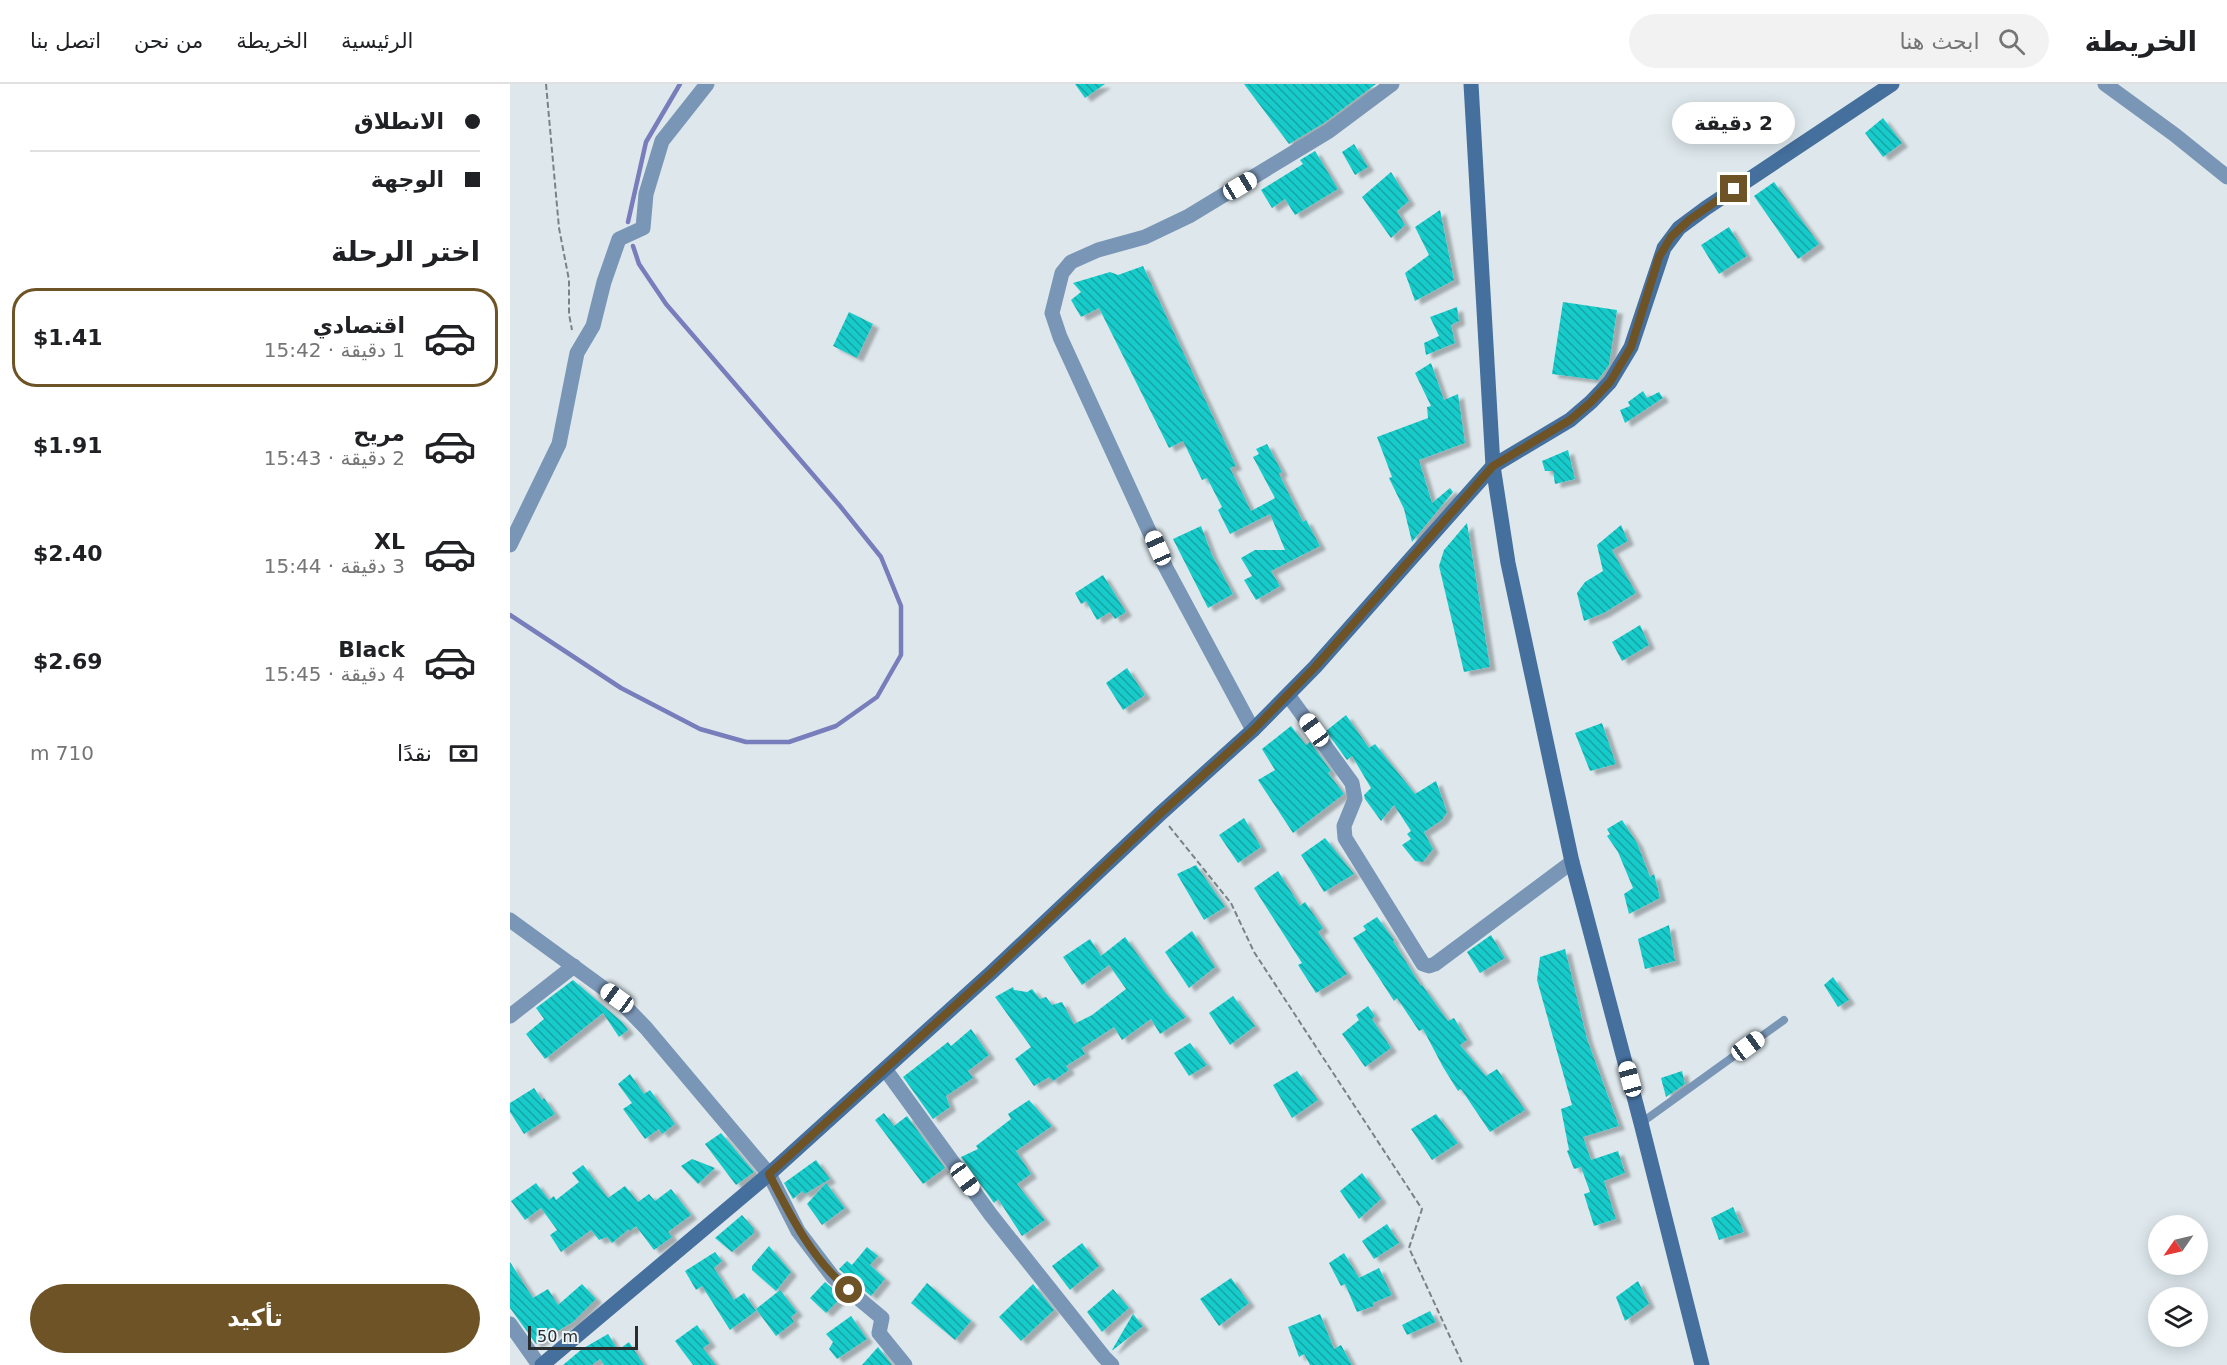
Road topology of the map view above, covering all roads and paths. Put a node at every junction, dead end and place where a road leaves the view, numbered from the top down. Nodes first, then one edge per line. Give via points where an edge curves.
1 (546, 84) edge
2 (707, 84) edge
3 (1392, 84) edge
4 (1471, 84) edge
5 (1892, 84) edge
6 (2105, 84) edge
7 (2227, 177) edge
8 (577, 353) junction
9 (1493, 466) junction
10 (510, 545) edge
11 (1288, 695) junction
12 (1253, 730) junction
13 (1160, 814) junction
14 (1572, 862) junction
15 (510, 920) edge
16 (574, 966) junction
17 (510, 1016) edge
18 (1784, 1020) dead end
19 (885, 1070) junction
20 (1641, 1123) junction
21 (769, 1174) junction
22 (510, 1324) edge
23 (540, 1365) edge
24 (904, 1365) edge
25 (1112, 1365) edge
26 (1463, 1365) edge
27 (1702, 1365) edge

1 - 8 path via 559,228
2 - 8 street via 662,141 646,194 643,228 619,239 593,326
3 - 12 street via 1329,131 1189,216 1145,237 1071,261 1062,273 1052,313 1166,568
4 - 9 street
5 - 9 street via 1679,228 1659,257 1631,347 1610,382 1570,420
6 - 7 street
8 - 10 street via 559,444
9 - 11 street
9 - 14 street via 1508,563
11 - 12 street
11 - 14 street via 1352,783 1355,799 1344,826 1345,838 1424,964 1435,964
12 - 13 street
13 - 19 street
13 - 26 path via 1231,903 1254,952 1422,1209 1409,1248
14 - 20 street
15 - 16 street
16 - 17 street
16 - 21 street via 617,998 646,1028
18 - 20 lane
19 - 21 street
19 - 25 street via 992,1215
20 - 27 street
21 - 23 street
21 - 24 street via 798,1231 833,1277 882,1318 879,1333
22 - 23 street

